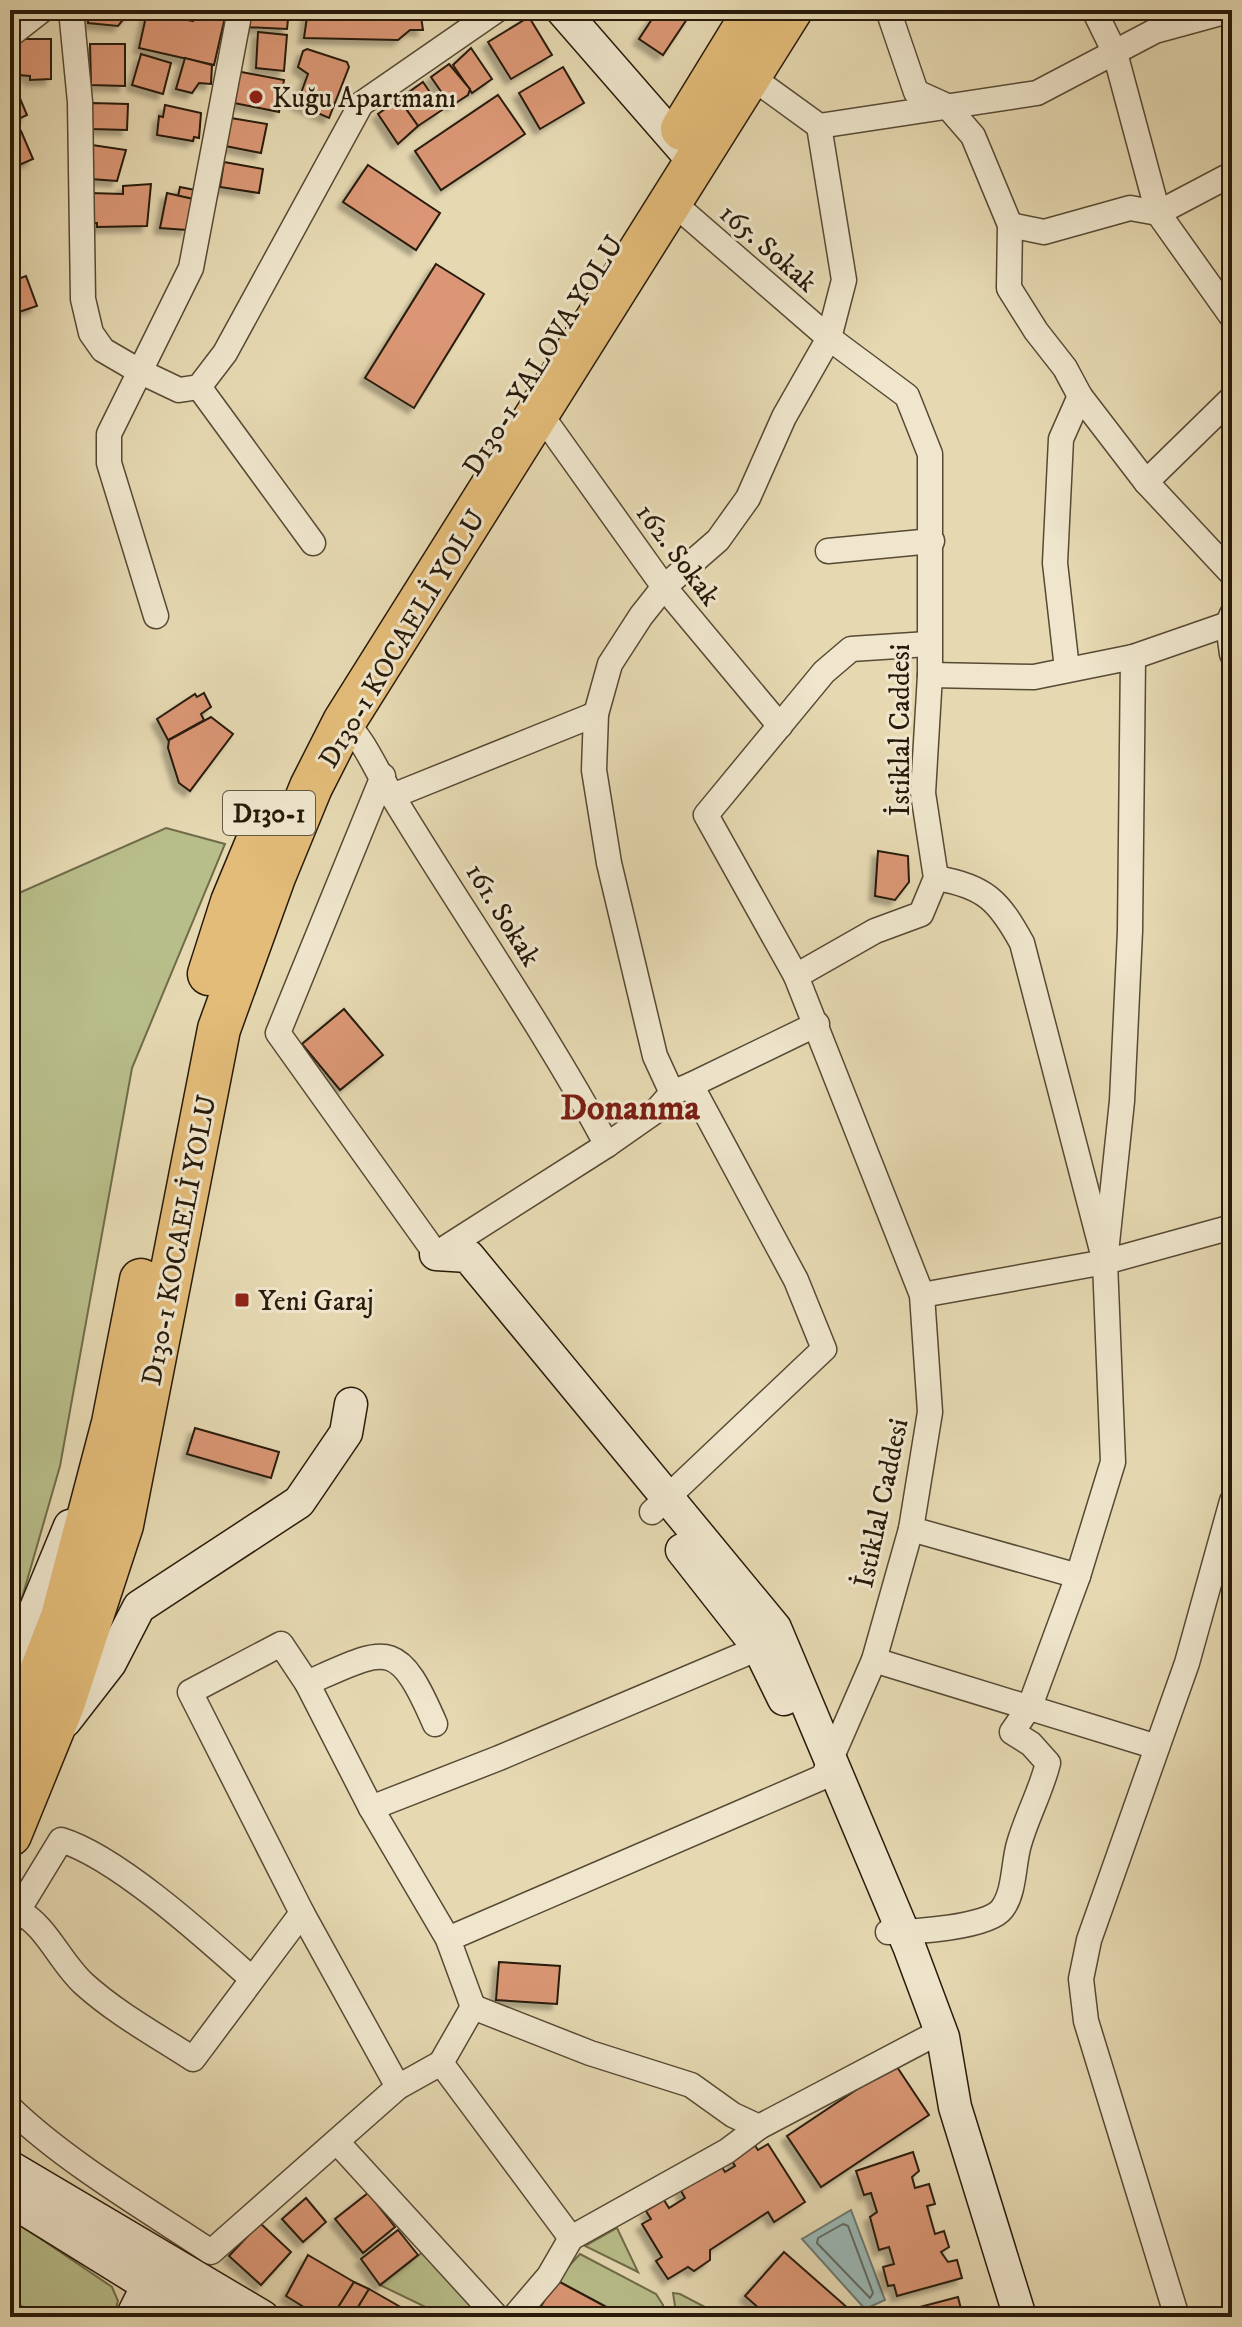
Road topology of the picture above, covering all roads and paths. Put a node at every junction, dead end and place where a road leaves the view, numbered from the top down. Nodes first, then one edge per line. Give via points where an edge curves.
1 (42, 10) edge
2 (71, 10) edge
3 (240, 10) edge
4 (497, 10) edge
5 (562, 10) edge
6 (755, 10) edge
7 (791, 10) edge
8 (888, 10) edge
9 (1094, 10) edge
10 (1232, 10) edge
11 (10, 35) edge
12 (1115, 53) junction
13 (750, 76) junction
14 (947, 106) junction
15 (819, 126) junction
16 (685, 151) junction
17 (1232, 174) edge
18 (671, 201) junction
19 (1158, 213) junction
20 (1010, 225) junction
21 (1232, 317) edge
22 (829, 338) junction
23 (139, 371) junction
24 (199, 387) junction
25 (1080, 396) junction
26 (1232, 398) edge
27 (539, 412) junction
28 (1146, 482) junction
29 (932, 541) junction
30 (313, 543) dead end
31 (828, 551) dead end
32 (1232, 574) edge
33 (664, 587) junction
34 (156, 616) dead end
35 (1230, 619) edge
36 (928, 644) junction
37 (1232, 654) edge
38 (1133, 657) junction
39 (1067, 669) junction
40 (930, 675) junction
41 (596, 714) junction
42 (344, 722) junction
43 (780, 726) junction
44 (389, 785) junction
45 (936, 878) junction
46 (796, 976) junction
47 (817, 1024) junction
48 (682, 1089) junction
49 (607, 1145) junction
50 (1232, 1227) edge
51 (436, 1254) junction
52 (1105, 1262) junction
53 (922, 1295) junction
54 (351, 1404) dead end
55 (113, 1423) junction
56 (1232, 1501) edge
57 (659, 1505) junction
58 (911, 1529) junction
59 (1078, 1576) junction
60 (767, 1638) junction
61 (874, 1660) junction
62 (10, 1671) edge
63 (307, 1683) junction
64 (1030, 1706) junction
65 (435, 1724) dead end
66 (25, 1742) edge
67 (1157, 1747) junction
68 (827, 1768) junction
69 (371, 1808) junction
70 (10, 1835) edge
71 (302, 1913) junction
72 (14, 1917) edge
73 (896, 1932) junction
74 (448, 1939) junction
75 (251, 1978) junction
76 (473, 2007) junction
77 (934, 2034) junction
78 (441, 2063) junction
79 (398, 2087) junction
80 (10, 2108) edge
81 (759, 2127) junction
82 (338, 2143) junction
83 (10, 2167) edge
84 (10, 2200) edge
85 (571, 2238) junction
86 (165, 2286) edge
87 (132, 2317) edge
88 (209, 2317) edge
89 (263, 2317) edge
90 (497, 2317) edge
91 (514, 2317) edge
92 (1008, 2317) edge
93 (1020, 2317) edge
94 (1177, 2317) edge

1 - 11 street
2 - 23 street via 80,102 83,299 91,333 103,350
3 - 23 street via 191,268
4 - 24 street via 361,104 225,353
5 - 16 street
6 - 16 highway, D130-1 YALOVA YOLU / D130-1
7 - 13 highway, D130-1 KOCAELİ YOLU / D130-1
8 - 14 street via 916,92
9 - 12 street
10 - 12 street via 1155,31
12 - 14 street via 1037,93
12 - 19 street
13 - 15 street
13 - 16 highway, D130-1 KOCAELİ YOLU / D130-1
14 - 15 street
14 - 20 street via 973,136
15 - 22 street via 844,280
16 - 18 highway, D130-1 KOCAELİ YOLU / D130-1
16 - 55 highway, D130-1 YALOVA YOLU / D130-1 via 361,641 286,772 232,902 188,1040
17 - 19 street
18 - 22 street, 165. Sokak
18 - 27 highway, D130-1 KOCAELİ YOLU / D130-1
19 - 20 street via 1130,208 1044,232
19 - 21 street
20 - 25 street via 1009,288
22 - 29 street, İstiklal Caddesi via 907,396 930,454
22 - 33 street via 784,417 748,498 718,540
23 - 24 street via 179,390
23 - 34 street via 109,434 109,463
24 - 30 street
25 - 28 street
25 - 39 street via 1061,439 1055,563
26 - 28 street
27 - 33 street, 162. Sokak
27 - 42 highway, D130-1 KOCAELİ YOLU / D130-1
28 - 32 street
29 - 31 street
29 - 36 street, İstiklal Caddesi
33 - 41 street via 610,664
33 - 43 street, 162. Sokak
35 - 37 street
35 - 38 street
36 - 40 street, İstiklal Caddesi
36 - 43 street via 851,649 824,672
38 - 39 street
38 - 52 street via 1130,931 1122,1101
39 - 40 street via 1034,677
40 - 45 street, İstiklal Caddesi via 923,793
41 - 44 street
41 - 48 street via 594,770 609,863 655,1056
42 - 44 street, 161. Sokak via 355,730
42 - 66 highway, D130-1 KOCAELİ YOLU / D130-1 via 274,877 219,1029 122,1525 63,1705
43 - 46 street, İstiklal Caddesi via 706,815
44 - 49 street, 161. Sokak via 562,1062
44 - 51 street via 278,1033
45 - 46 street via 921,914 875,931
45 - 52 street via 967,883 1004,910 1022,943
46 - 47 street, İstiklal Caddesi
47 - 48 street
47 - 53 street, İstiklal Caddesi
48 - 49 street
48 - 57 street via 796,1280 824,1349
49 - 51 street
50 - 52 street
51 - 57 street via 457,1257
52 - 53 street
52 - 59 street via 1113,1462
53 - 58 street, İstiklal Caddesi via 930,1412
54 - 66 street via 346,1433 299,1502 139,1607 110,1663 69,1715
55 - 62 street
55 - 66 highway, D130-1 YALOVA YOLU / D130-1
56 - 67 street via 1210,1589
57 - 60 street
58 - 59 street
58 - 61 street, İstiklal Caddesi
59 - 64 street
60 - 68 street
60 - 69 street via 499,1758
61 - 64 street
61 - 68 street, İstiklal Caddesi
63 - 65 street via 371,1655 396,1659 416,1679
63 - 69 street
63 - 71 street via 281,1644 190,1692
64 - 67 street
64 - 73 street via 1012,1732 1048,1763 1000,1912 939,1929
66 - 70 highway, D130-1 KOCAELİ YOLU / D130-1
67 - 94 street via 1089,1940 1081,1979 1103,2081
68 - 73 street
68 - 74 street
69 - 74 street
71 - 75 street
71 - 79 street
72 - 75 street via 61,1840 118,1871
72 - 75 street via 37,1921 49,1944 84,1984 193,2059
73 - 77 street
74 - 76 street
76 - 78 street
76 - 81 street via 691,2085
77 - 81 street
77 - 92 street via 967,2186
77 - 93 street
78 - 79 street
78 - 85 street
79 - 82 street
80 - 82 street via 211,2252
81 - 85 street via 727,2151
82 - 90 street
83 - 86 street
84 - 86 street
85 - 91 street via 549,2276
86 - 87 street
86 - 88 street
86 - 89 street

